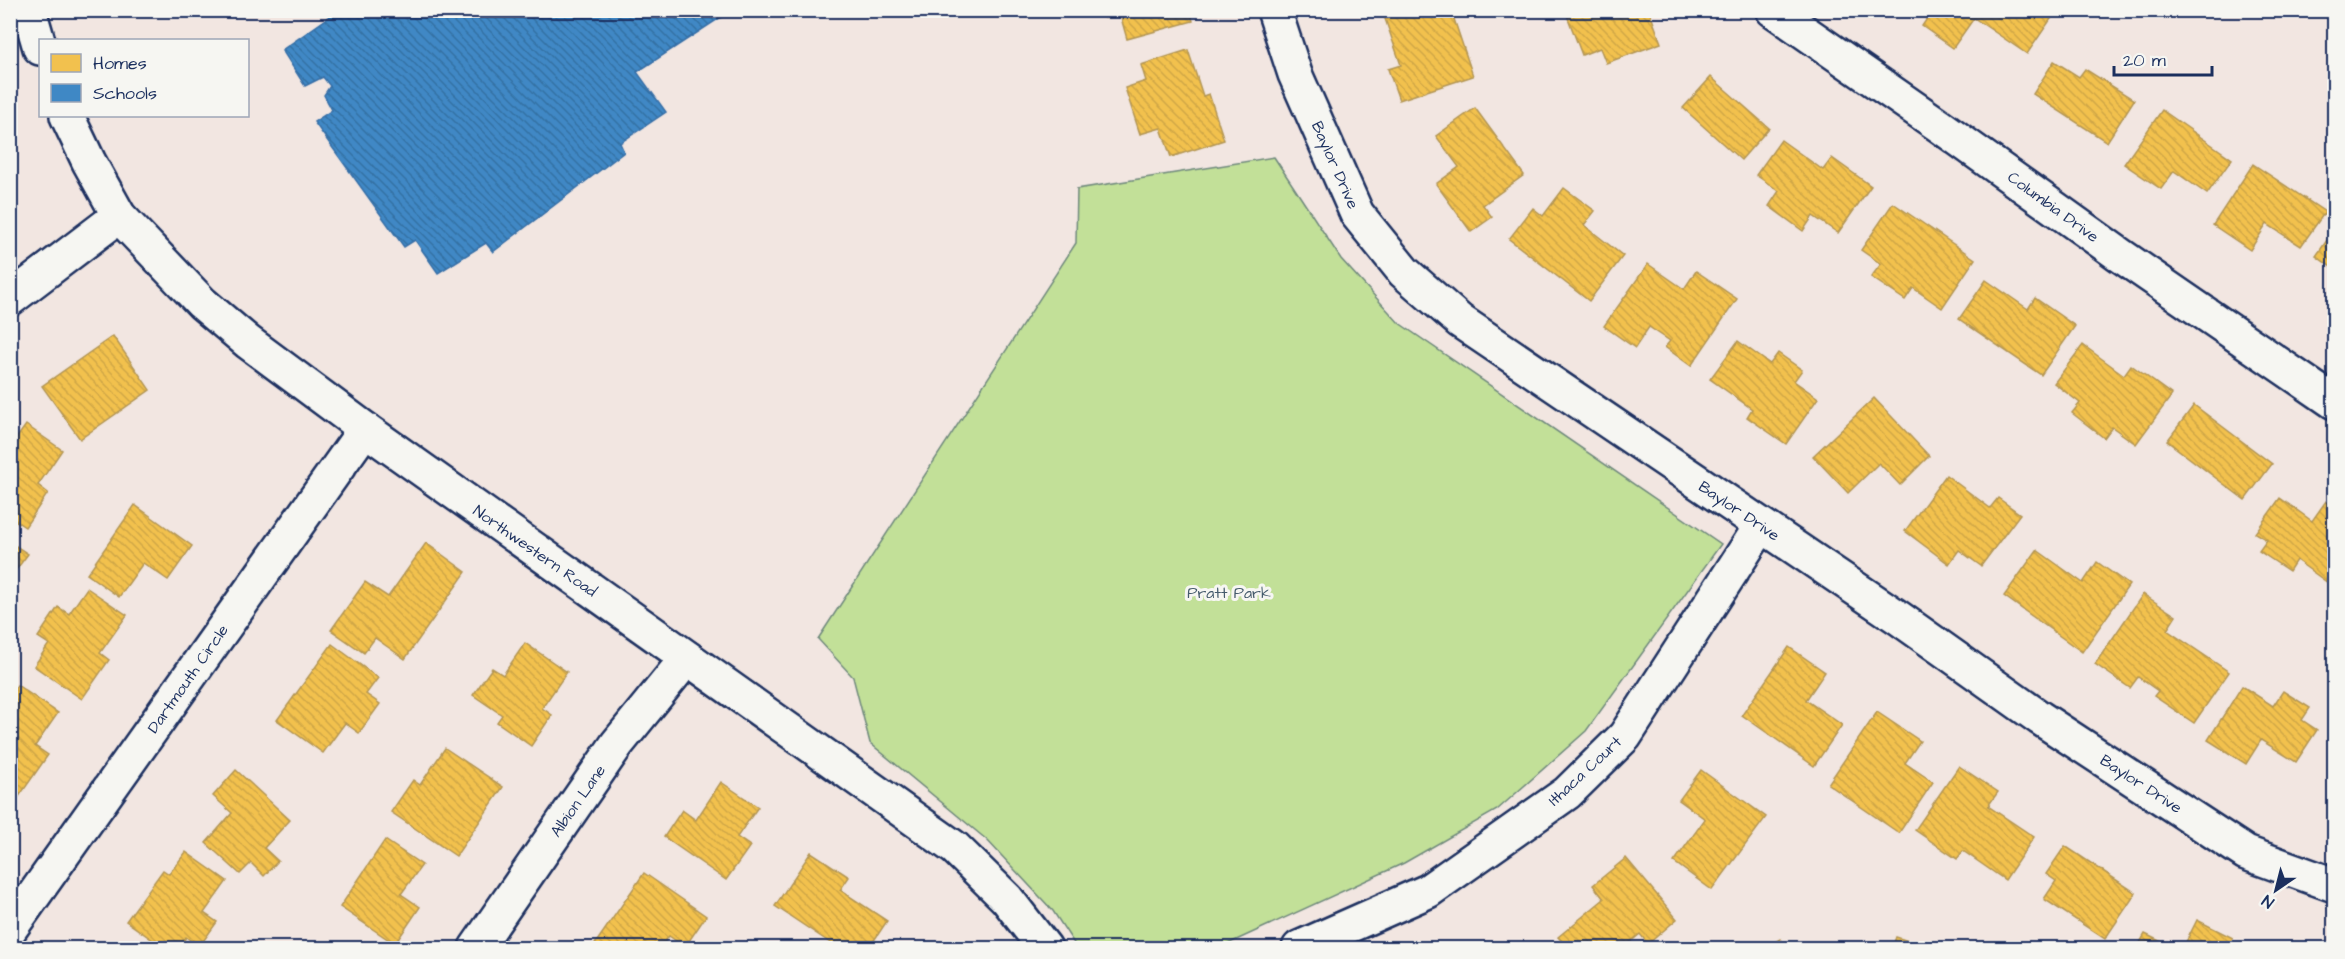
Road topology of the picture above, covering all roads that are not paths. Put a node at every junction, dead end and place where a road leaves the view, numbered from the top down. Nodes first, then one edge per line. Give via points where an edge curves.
1 (29, 10) edge
2 (1274, 10) edge
3 (1773, 10) edge
4 (39, 45) edge
5 (67, 117) edge
6 (119, 216) junction
7 (10, 299) edge
8 (2334, 402) edge
9 (364, 429) junction
10 (1761, 526) junction
11 (687, 658) junction
12 (2334, 885) edge
13 (10, 929) edge
14 (476, 948) edge
15 (1045, 948) edge
16 (1299, 948) edge

1 - 4 street
2 - 10 street, Baylor Drive via 1296,74 1357,214 1404,272 1460,321
3 - 8 street, Columbia Drive
5 - 6 street, Northwestern Road
6 - 7 street
6 - 9 street, Northwestern Road via 210,310
9 - 11 street, Northwestern Road
9 - 13 street, Dartmouth Circle
10 - 12 street, Baylor Drive via 2040,718 2246,853
10 - 16 street, Ithaca Court via 1625,736 1567,793 1428,891
11 - 14 street, Albion Lane via 616,744
11 - 15 street, Northwestern Road via 955,848 1007,899

